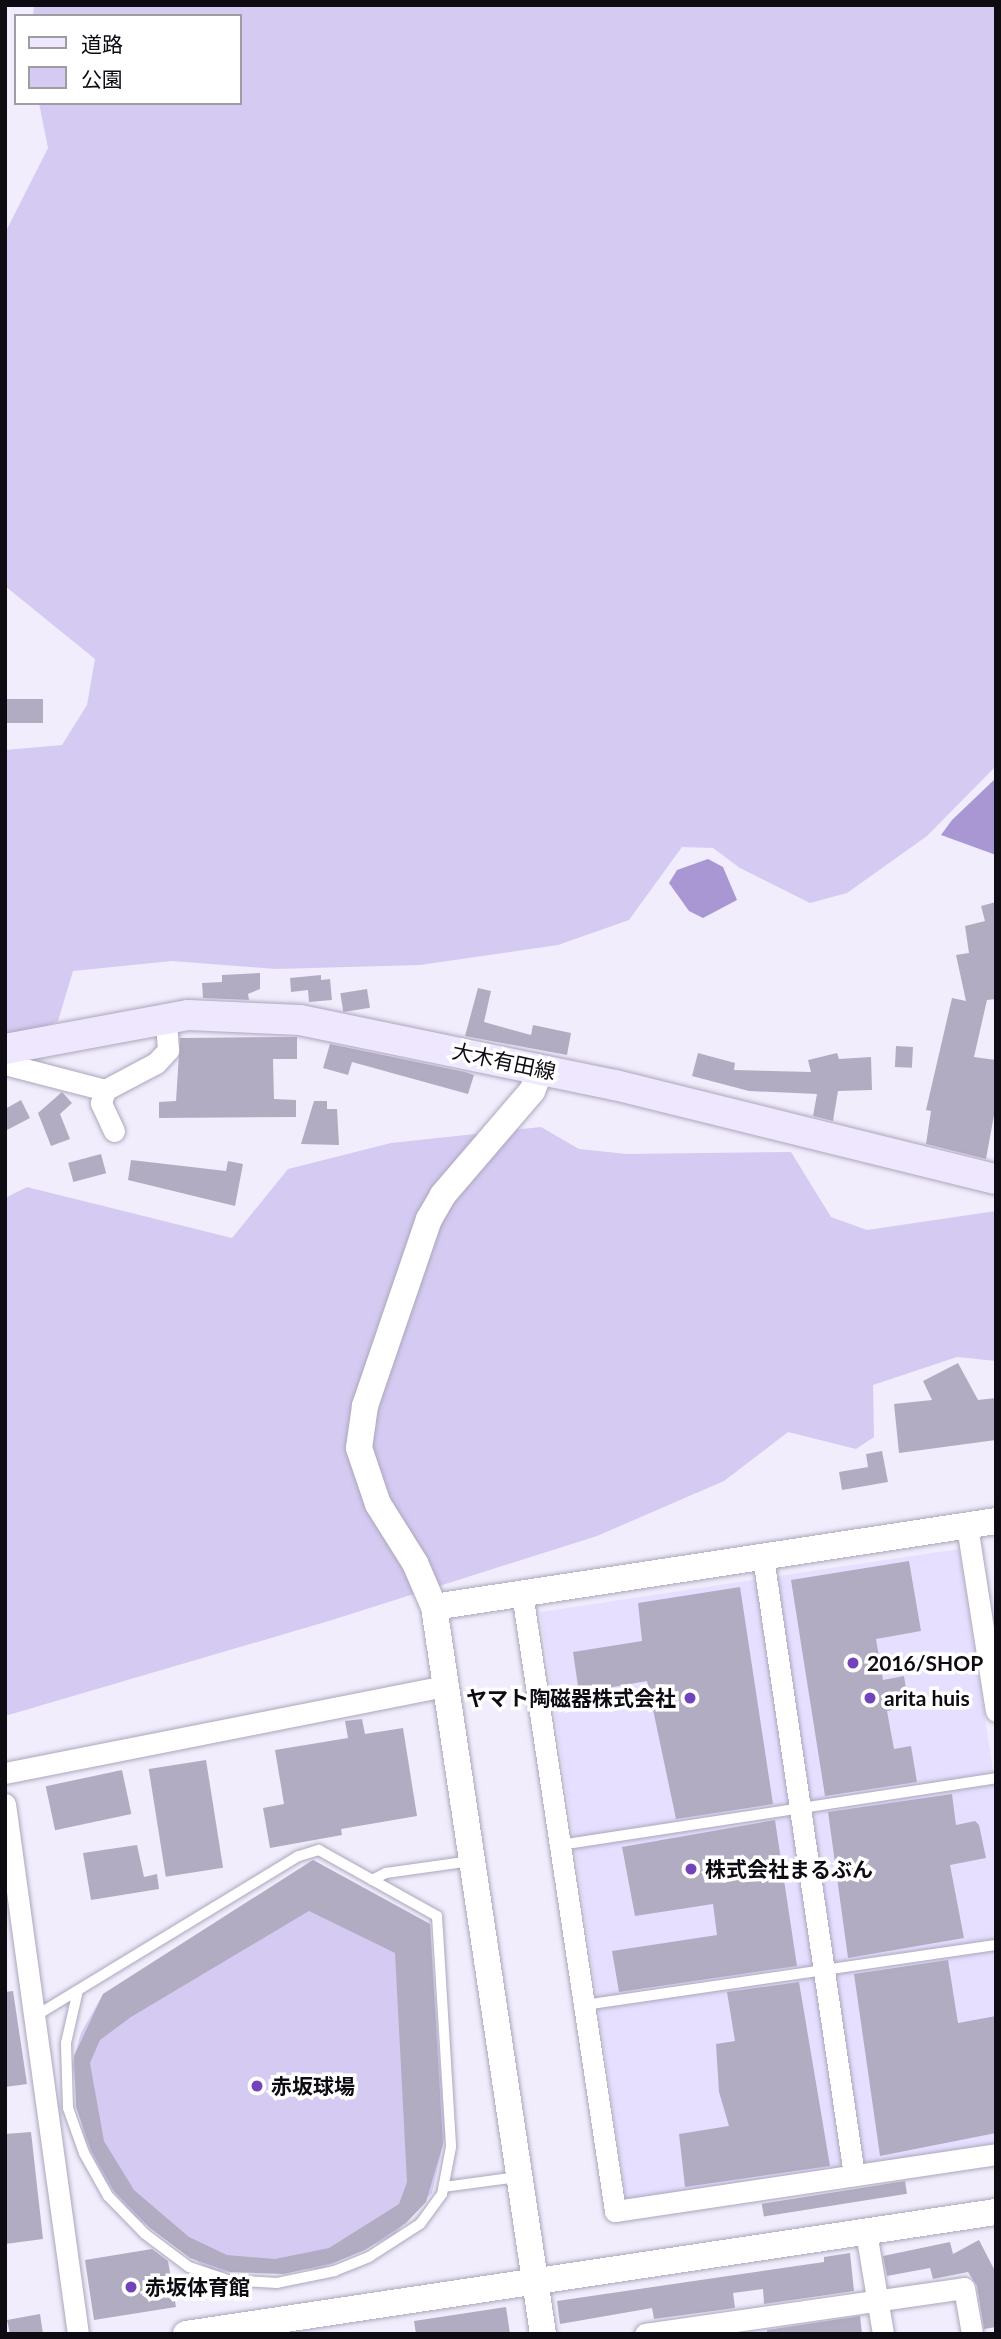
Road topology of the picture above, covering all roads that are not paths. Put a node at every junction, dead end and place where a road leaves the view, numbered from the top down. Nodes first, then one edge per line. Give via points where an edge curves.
1 (166, 1019) junction
2 (5, 1049) edge
3 (5, 1064) edge
4 (541, 1069) junction
5 (105, 1090) junction
6 (114, 1131) dead end
7 (996, 1179) edge
8 (996, 1521) edge
9 (967, 1526) junction
10 (763, 1558) junction
11 (522, 1594) junction
12 (434, 1607) junction
13 (444, 1686) junction
14 (996, 1711) edge
15 (5, 1773) edge
16 (996, 1778) edge
17 (5, 1804) edge
18 (800, 1809) junction
19 (560, 1845) junction
20 (471, 1861) junction
21 (372, 1880) junction
22 (11, 1884) edge
23 (996, 1945) edge
24 (824, 1971) junction
25 (78, 1990) junction
26 (584, 2006) junction
27 (37, 2015) junction
28 (996, 2154) edge
29 (854, 2175) junction
30 (520, 2177) junction
31 (444, 2187) junction
32 (996, 2212) edge
33 (866, 2232) junction
34 (536, 2281) junction
35 (878, 2298) junction
36 (272, 2327) edge
37 (78, 2334) edge
38 (186, 2334) edge
39 (543, 2334) edge
40 (645, 2334) edge
41 (883, 2334) edge
42 (972, 2334) edge

1 - 2 main road, 大木有田線
1 - 4 main road, 大木有田線 via 188,1015 300,1020
1 - 5 street via 168,1051 156,1063
3 - 5 street
4 - 7 main road, 大木有田線
4 - 12 street via 532,1090 443,1195 429,1219 365,1406 359,1448 367,1479
5 - 6 street via 101,1103
8 - 9 street
9 - 10 street
9 - 14 street
10 - 11 street
10 - 18 street
11 - 12 street
11 - 19 street
12 - 13 street
13 - 15 street
13 - 20 street
16 - 18 lane
17 - 22 street
18 - 19 lane
18 - 24 street
19 - 26 street
20 - 21 lane via 386,1873
20 - 30 street
21 - 25 lane via 319,1850 299,1856
21 - 31 lane via 437,1916 451,2147
22 - 27 street
23 - 24 lane
24 - 26 lane
24 - 29 street
25 - 27 lane
25 - 31 lane via 66,2043 68,2108 84,2153 108,2196 145,2234 189,2267 228,2280 277,2283 335,2271 369,2257 420,2224
26 - 29 street via 615,2211
27 - 37 street
28 - 29 street
30 - 31 lane
30 - 34 street
32 - 33 street
33 - 34 street
33 - 35 street
34 - 36 street
34 - 39 street
35 - 40 street
35 - 41 street
35 - 42 street via 964,2288
36 - 38 street

